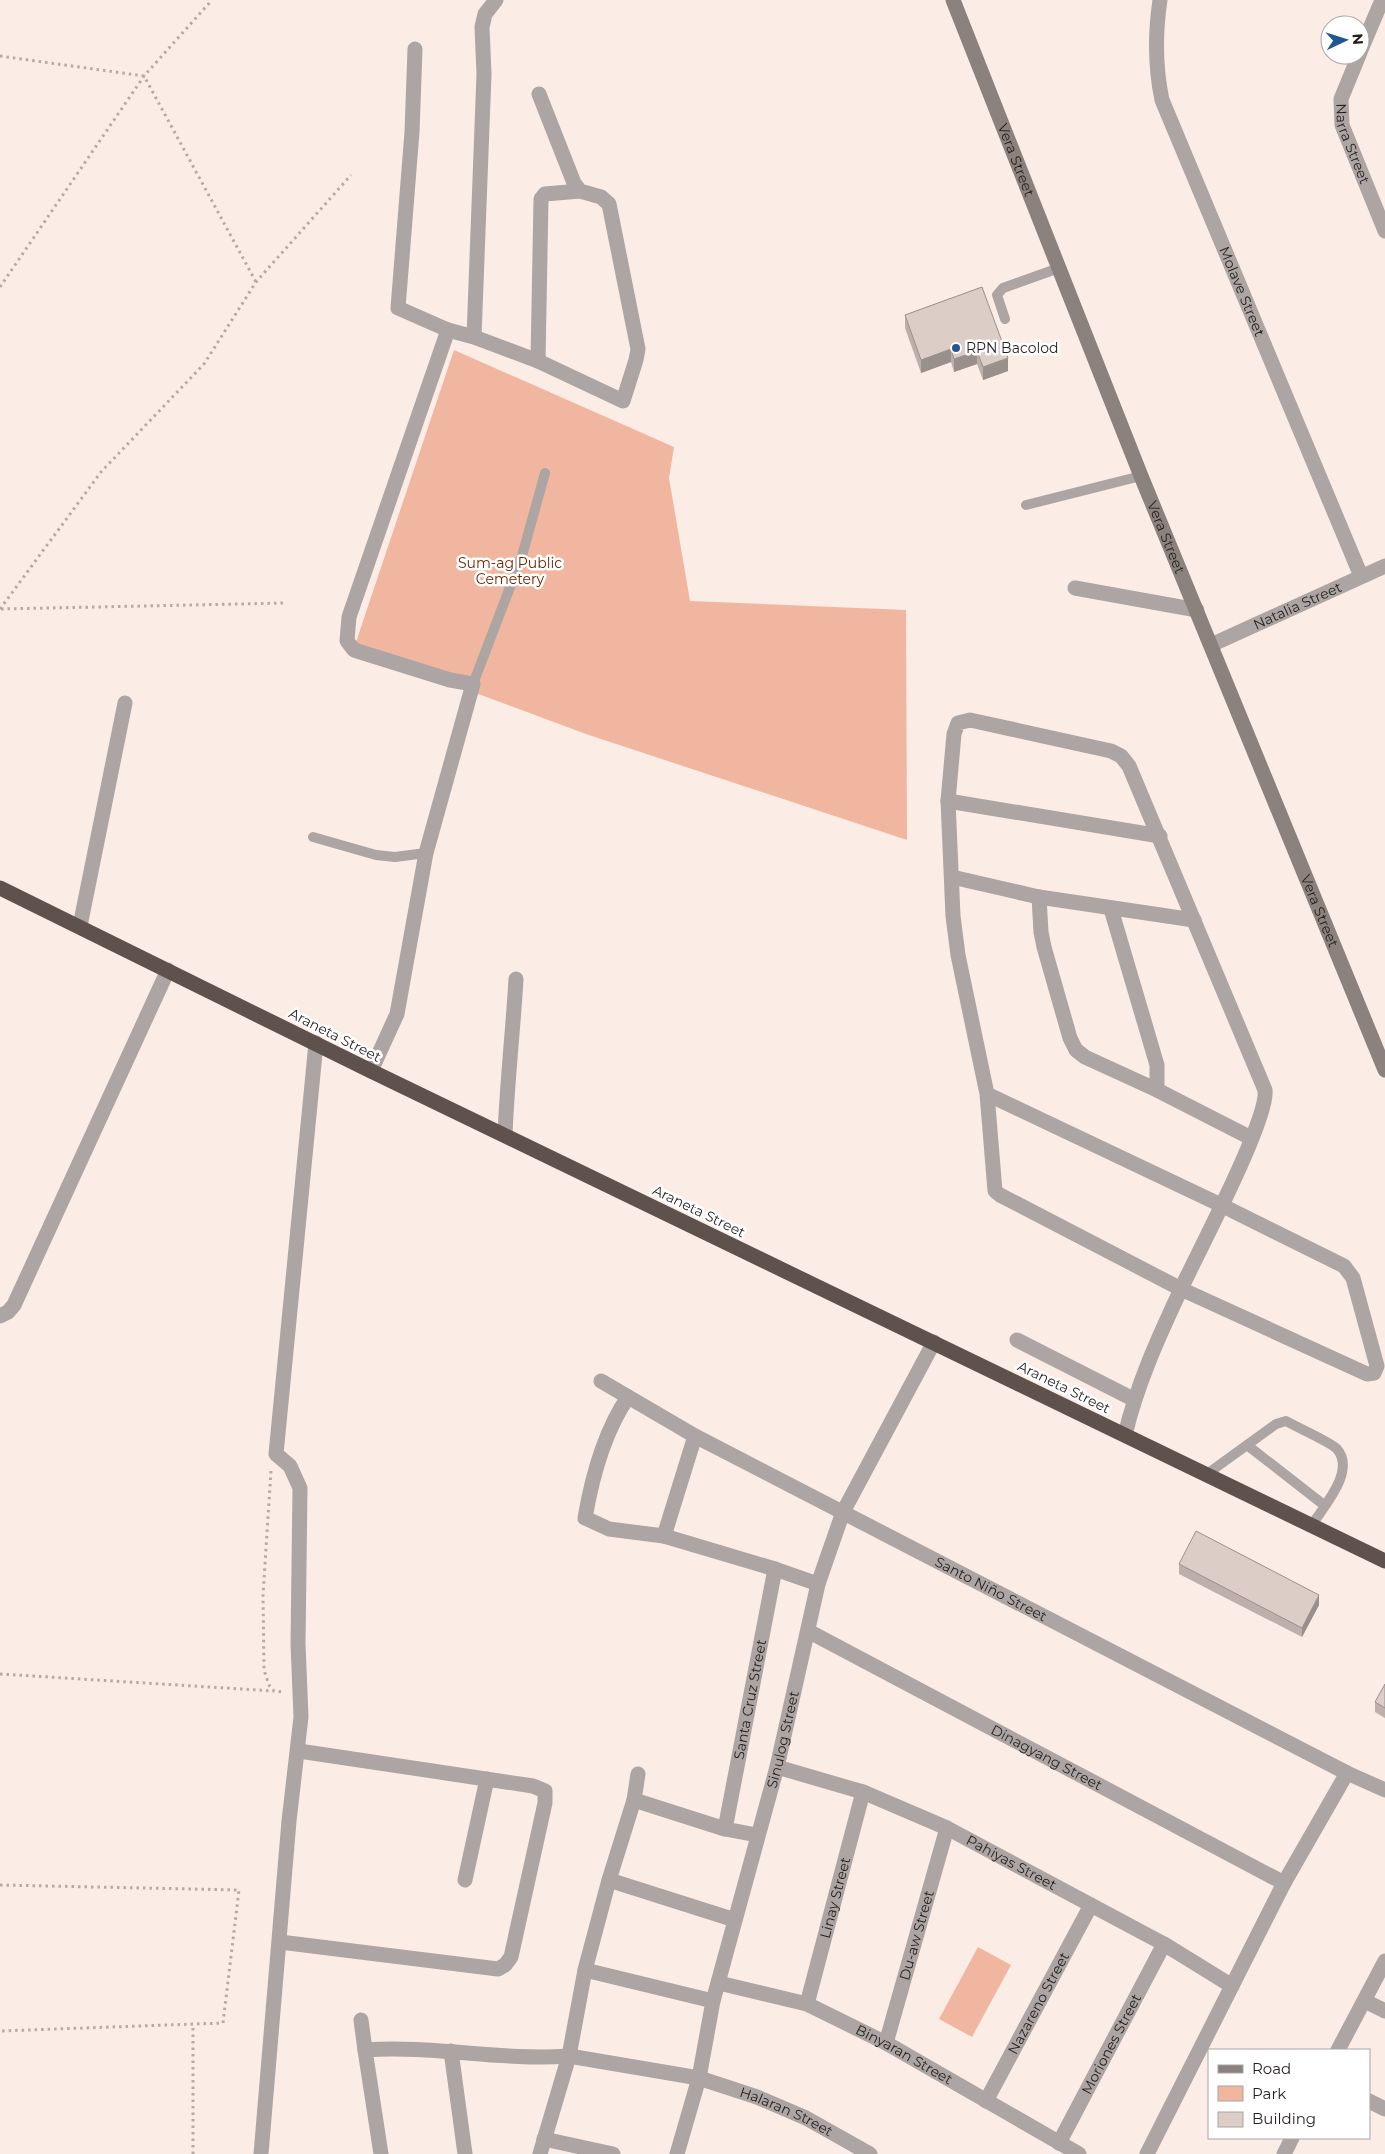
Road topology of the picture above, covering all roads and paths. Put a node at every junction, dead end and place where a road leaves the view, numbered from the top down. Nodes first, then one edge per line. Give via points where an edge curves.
1 (212, 0) edge
2 (496, 0) edge
3 (953, 0) edge
4 (1160, 0) edge
5 (1382, 0) edge
6 (1370, 28) edge
7 (414, 49) dead end
8 (0, 56) edge
9 (1354, 65) edge
10 (144, 76) junction
11 (539, 94) dead end
12 (351, 175) dead end
13 (580, 191) junction
14 (1385, 231) edge
15 (1058, 268) junction
16 (256, 282) junction
17 (0, 287) edge
18 (1005, 319) dead end
19 (448, 330) junction
20 (474, 337) junction
21 (538, 361) junction
22 (545, 473) dead end
23 (1140, 476) junction
24 (1026, 506) dead end
25 (1385, 566) edge
26 (1361, 576) junction
27 (1075, 588) dead end
28 (286, 603) dead end
29 (0, 609) edge
30 (1197, 610) junction
31 (1211, 645) junction
32 (473, 684) junction
33 (124, 703) dead end
34 (948, 801) junction
35 (1160, 836) junction
36 (313, 837) dead end
37 (426, 853) junction
38 (952, 878) junction
39 (0, 888) edge
40 (1039, 896) junction
41 (1111, 909) junction
42 (1194, 920) junction
43 (80, 926) junction
44 (168, 970) junction
45 (516, 979) dead end
46 (316, 1043) junction
47 (1385, 1068) edge
48 (372, 1071) junction
49 (1157, 1090) junction
50 (987, 1094) junction
51 (505, 1135) junction
52 (1251, 1138) junction
53 (1221, 1205) junction
54 (1181, 1289) junction
55 (0, 1316) edge
56 (1016, 1340) dead end
57 (934, 1342) junction
58 (600, 1381) dead end
59 (628, 1397) junction
60 (1133, 1399) junction
61 (1125, 1435) junction
62 (695, 1436) junction
63 (1247, 1445) junction
64 (276, 1454) junction
65 (1207, 1474) junction
66 (1324, 1504) junction
67 (843, 1512) junction
68 (1312, 1525) junction
69 (664, 1536) junction
70 (1385, 1562) edge
71 (775, 1569) junction
72 (818, 1584) junction
73 (808, 1631) junction
74 (0, 1674) edge
75 (274, 1691) junction
76 (300, 1695) junction
77 (298, 1751) junction
78 (777, 1767) junction
79 (1347, 1773) junction
80 (638, 1774) dead end
81 (487, 1779) junction
82 (1385, 1790) edge
83 (863, 1792) junction
84 (634, 1800) junction
85 (947, 1828) junction
86 (725, 1829) junction
87 (757, 1835) junction
88 (465, 1880) dead end
89 (609, 1880) junction
90 (1284, 1883) junction
91 (0, 1885) edge
92 (1092, 1905) junction
93 (735, 1920) junction
94 (280, 1942) junction
95 (1164, 1944) junction
96 (1385, 1960) edge
97 (585, 1970) junction
98 (718, 1983) junction
99 (1232, 1986) junction
100 (1364, 2000) junction
101 (713, 2001) junction
102 (807, 2004) junction
103 (1385, 2011) edge
104 (361, 2020) dead end
105 (193, 2024) junction
106 (0, 2031) edge
107 (886, 2043) junction
108 (1339, 2049) edge
109 (365, 2050) junction
110 (451, 2051) junction
111 (569, 2056) junction
112 (699, 2078) junction
113 (986, 2101) junction
114 (1370, 2102) edge
115 (1385, 2109) edge
116 (1292, 2139) edge
117 (1058, 2143) junction
118 (542, 2147) edge
119 (193, 2154) edge
120 (261, 2154) edge
121 (381, 2154) edge
122 (465, 2154) edge
123 (613, 2154) edge
124 (676, 2154) edge
125 (870, 2154) edge
126 (1079, 2154) edge
127 (1147, 2154) edge
128 (1284, 2154) edge

1 - 10 path
2 - 20 street via 482,27 484,74
3 - 15 street, Vera Street
4 - 26 street, Molave Street via 1156,27 1157,73 1162,100
5 - 6 street, Narra Street
7 - 19 street via 412,132 398,308
8 - 10 path
9 - 14 street, Narra Street via 1341,98 1342,124
10 - 16 path
10 - 17 path
11 - 13 street
12 - 16 path
13 - 21 street via 545,194 541,200
13 - 21 street via 601,196 609,204 636,337 636,360 623,401
15 - 18 lane via 1003,288 997,295
15 - 23 street, Vera Street
16 - 29 path via 204,364 101,472
19 - 20 street
19 - 32 street via 349,617 347,641 354,650
20 - 21 street
22 - 32 lane via 522,556
23 - 24 lane
23 - 30 street, Vera Street
25 - 26 street, Natalia Street
26 - 31 street, Natalia Street
27 - 30 street
28 - 29 path
30 - 31 street, Vera Street
31 - 47 street, Vera Street
32 - 37 street
33 - 43 street
34 - 35 street
34 - 35 street via 954,734 958,723 970,720 1121,756 1129,766
34 - 38 street
35 - 42 street
36 - 37 lane via 376,855 395,857
37 - 48 street via 397,1014
38 - 40 street
38 - 50 street via 958,955
39 - 43 highway, Araneta Street
40 - 41 street
40 - 49 street via 1044,946 1076,1050
41 - 42 street
41 - 49 street via 1155,1060
42 - 52 street via 1265,1090 1264,1104
43 - 44 highway, Araneta Street
44 - 46 highway, Araneta Street
44 - 55 street via 14,1305
45 - 51 street
46 - 48 highway, Araneta Street
46 - 64 street
48 - 51 highway, Araneta Street
49 - 52 street
50 - 53 street
50 - 54 street via 993,1184 1000,1195
51 - 57 highway, Araneta Street
52 - 53 street
53 - 54 street
53 - 54 street via 1350,1271 1377,1366 1374,1374 1367,1374
54 - 60 street
56 - 60 street
57 - 61 highway, Araneta Street
57 - 67 street, Sinulog Street
58 - 59 street, Santo Niño Street
59 - 62 street, Santo Niño Street
59 - 69 street via 614,1417 590,1489 585,1518 609,1528
60 - 61 street
61 - 65 highway, Araneta Street
62 - 67 street, Santo Niño Street
62 - 69 street
63 - 65 lane
63 - 66 lane
63 - 66 lane via 1276,1424 1286,1421 1337,1448 1343,1464 1341,1478
64 - 75 path via 269,1484 263,1621 264,1670 268,1686
64 - 76 street via 290,1466 300,1488
65 - 68 highway, Araneta Street
66 - 68 lane
67 - 72 street, Sinulog Street
67 - 79 street, Santo Niño Street
68 - 70 highway, Araneta Street
69 - 71 street
71 - 72 street
71 - 86 street, Santa Cruz Street
72 - 73 street, Sinulog Street
73 - 78 street, Sinulog Street
73 - 90 street, Dinagyang Street
74 - 75 path
75 - 76 path
76 - 77 street via 302,1717
77 - 81 street
77 - 94 street
78 - 83 street, Pahiyas Street
78 - 87 street, Sinulog Street
79 - 82 street, Santo Niño Street
79 - 90 street
80 - 84 street
81 - 88 street
81 - 94 street via 534,1786 544,1791 545,1803 511,1956 505,1965 498,1969
83 - 85 street, Pahiyas Street
83 - 102 street, Linay Street
84 - 86 street
84 - 89 street
85 - 92 street, Pahiyas Street
85 - 107 street, Du-aw Street
86 - 87 street
87 - 93 street, Sinulog Street
89 - 93 street
89 - 97 street
90 - 99 street
91 - 105 path via 239,1890 223,2023
92 - 95 street, Pahiyas Street
92 - 113 street, Nazareno Street
93 - 98 street, Sinulog Street
94 - 120 street
95 - 99 street, Pahiyas Street
95 - 117 street, Moriones Street
96 - 100 street
97 - 101 street
97 - 111 street
98 - 101 street, Sinulog Street
98 - 102 street, Binyaran Street
99 - 127 street
100 - 103 street
100 - 108 street
101 - 112 street, Sinulog Street
102 - 107 street, Binyaran Street
104 - 109 street
105 - 106 path
105 - 119 path
107 - 113 street, Binyaran Street
109 - 110 street, Halaran Street
109 - 121 street
110 - 111 street, Halaran Street via 547,2058
110 - 122 street
111 - 112 street, Halaran Street
111 - 118 street
112 - 124 street, Sinulog Street
112 - 125 street, Halaran Street via 774,2103
113 - 117 street, Binyaran Street
114 - 115 street
116 - 128 street
117 - 126 street, Binyaran Street
118 - 123 street

